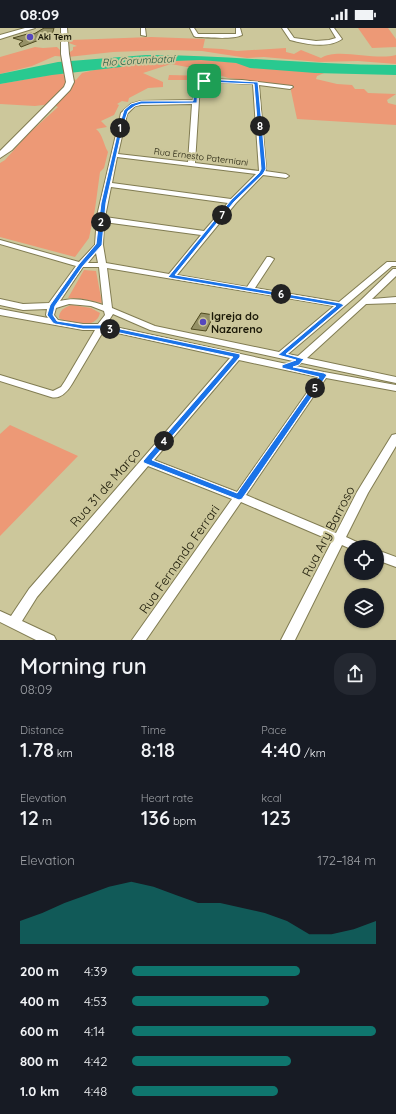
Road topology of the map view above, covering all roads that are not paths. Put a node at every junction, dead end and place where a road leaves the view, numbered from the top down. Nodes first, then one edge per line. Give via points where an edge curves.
1 (18, 28) edge
2 (32, 28) edge
3 (64, 28) edge
4 (143, 28) edge
5 (192, 28) edge
6 (238, 28) edge
7 (284, 28) edge
8 (332, 28) edge
9 (0, 32) edge
10 (144, 35) dead end
11 (0, 37) edge
12 (256, 83) junction
13 (290, 87) dead end
14 (195, 102) junction
15 (0, 155) edge
16 (114, 155) junction
17 (191, 165) junction
18 (261, 173) junction
19 (286, 176) dead end
20 (108, 185) junction
21 (232, 201) junction
22 (101, 219) junction
23 (207, 234) junction
24 (0, 242) edge
25 (99, 245) junction
26 (270, 259) dead end
27 (81, 265) junction
28 (103, 265) junction
29 (134, 270) junction
30 (394, 271) edge
31 (171, 277) junction
32 (375, 277) junction
33 (106, 282) junction
34 (250, 289) junction
35 (396, 300) edge
36 (0, 302) edge
37 (364, 302) junction
38 (340, 305) junction
39 (52, 306) junction
40 (108, 310) junction
41 (0, 312) edge
42 (55, 322) junction
43 (101, 327) junction
44 (281, 355) junction
45 (237, 356) junction
46 (300, 359) junction
47 (285, 367) junction
48 (324, 375) junction
49 (0, 378) edge
50 (396, 380) edge
51 (396, 388) edge
52 (396, 437) edge
53 (146, 461) junction
54 (239, 497) junction
55 (339, 540) junction
56 (344, 542) edge
57 (384, 558) edge
58 (396, 562) edge
59 (0, 616) edge
60 (14, 622) junction
61 (49, 640) edge
62 (139, 640) edge
63 (288, 640) edge

1 - 9 street
2 - 11 street
3 - 15 street via 70,82 63,95
4 - 10 street
5 - 6 street via 196,35 224,36 239,35
7 - 8 street via 292,40 316,42 339,39
12 - 13 street
12 - 14 street via 202,81 196,84
12 - 18 street via 263,169
14 - 16 street via 141,102 133,105 124,113
14 - 17 street
16 - 17 street, Rua Ernesto Paterniani
16 - 20 street
17 - 18 street, Rua Ernesto Paterniani
18 - 19 street, Rua Ernesto Paterniani
18 - 21 street
20 - 21 street
20 - 22 street
21 - 23 street
22 - 23 street
22 - 25 street
23 - 31 street
24 - 27 street
25 - 27 street
25 - 28 street
26 - 34 street
27 - 28 street
27 - 39 street
28 - 29 street
28 - 33 street
29 - 31 street
29 - 33 street via 116,273
30 - 32 street
30 - 32 street
30 - 37 street
31 - 34 street
32 - 38 street
33 - 40 street
34 - 38 street
35 - 37 street
36 - 39 street via 22,307
37 - 46 street
38 - 44 street
39 - 40 street via 76,302 101,306
39 - 42 street via 50,315
40 - 43 street via 109,316
40 - 44 street via 119,312 153,328
41 - 42 street
42 - 43 street
43 - 45 street
43 - 49 street via 64,389 54,395
44 - 46 street
45 - 47 street
45 - 53 street, Rua 31 de Março
46 - 47 street
46 - 50 street
47 - 48 street
48 - 51 street
48 - 54 street, Rua Fernando Ferrari
52 - 55 street, Rua Ary Barroso via 363,492
53 - 54 street
53 - 60 street, Rua 31 de Março via 33,593
54 - 55 street
54 - 62 street, Rua Fernando Ferrari
55 - 56 street
55 - 63 street, Rua Ary Barroso
57 - 58 street
59 - 60 street
60 - 61 street

